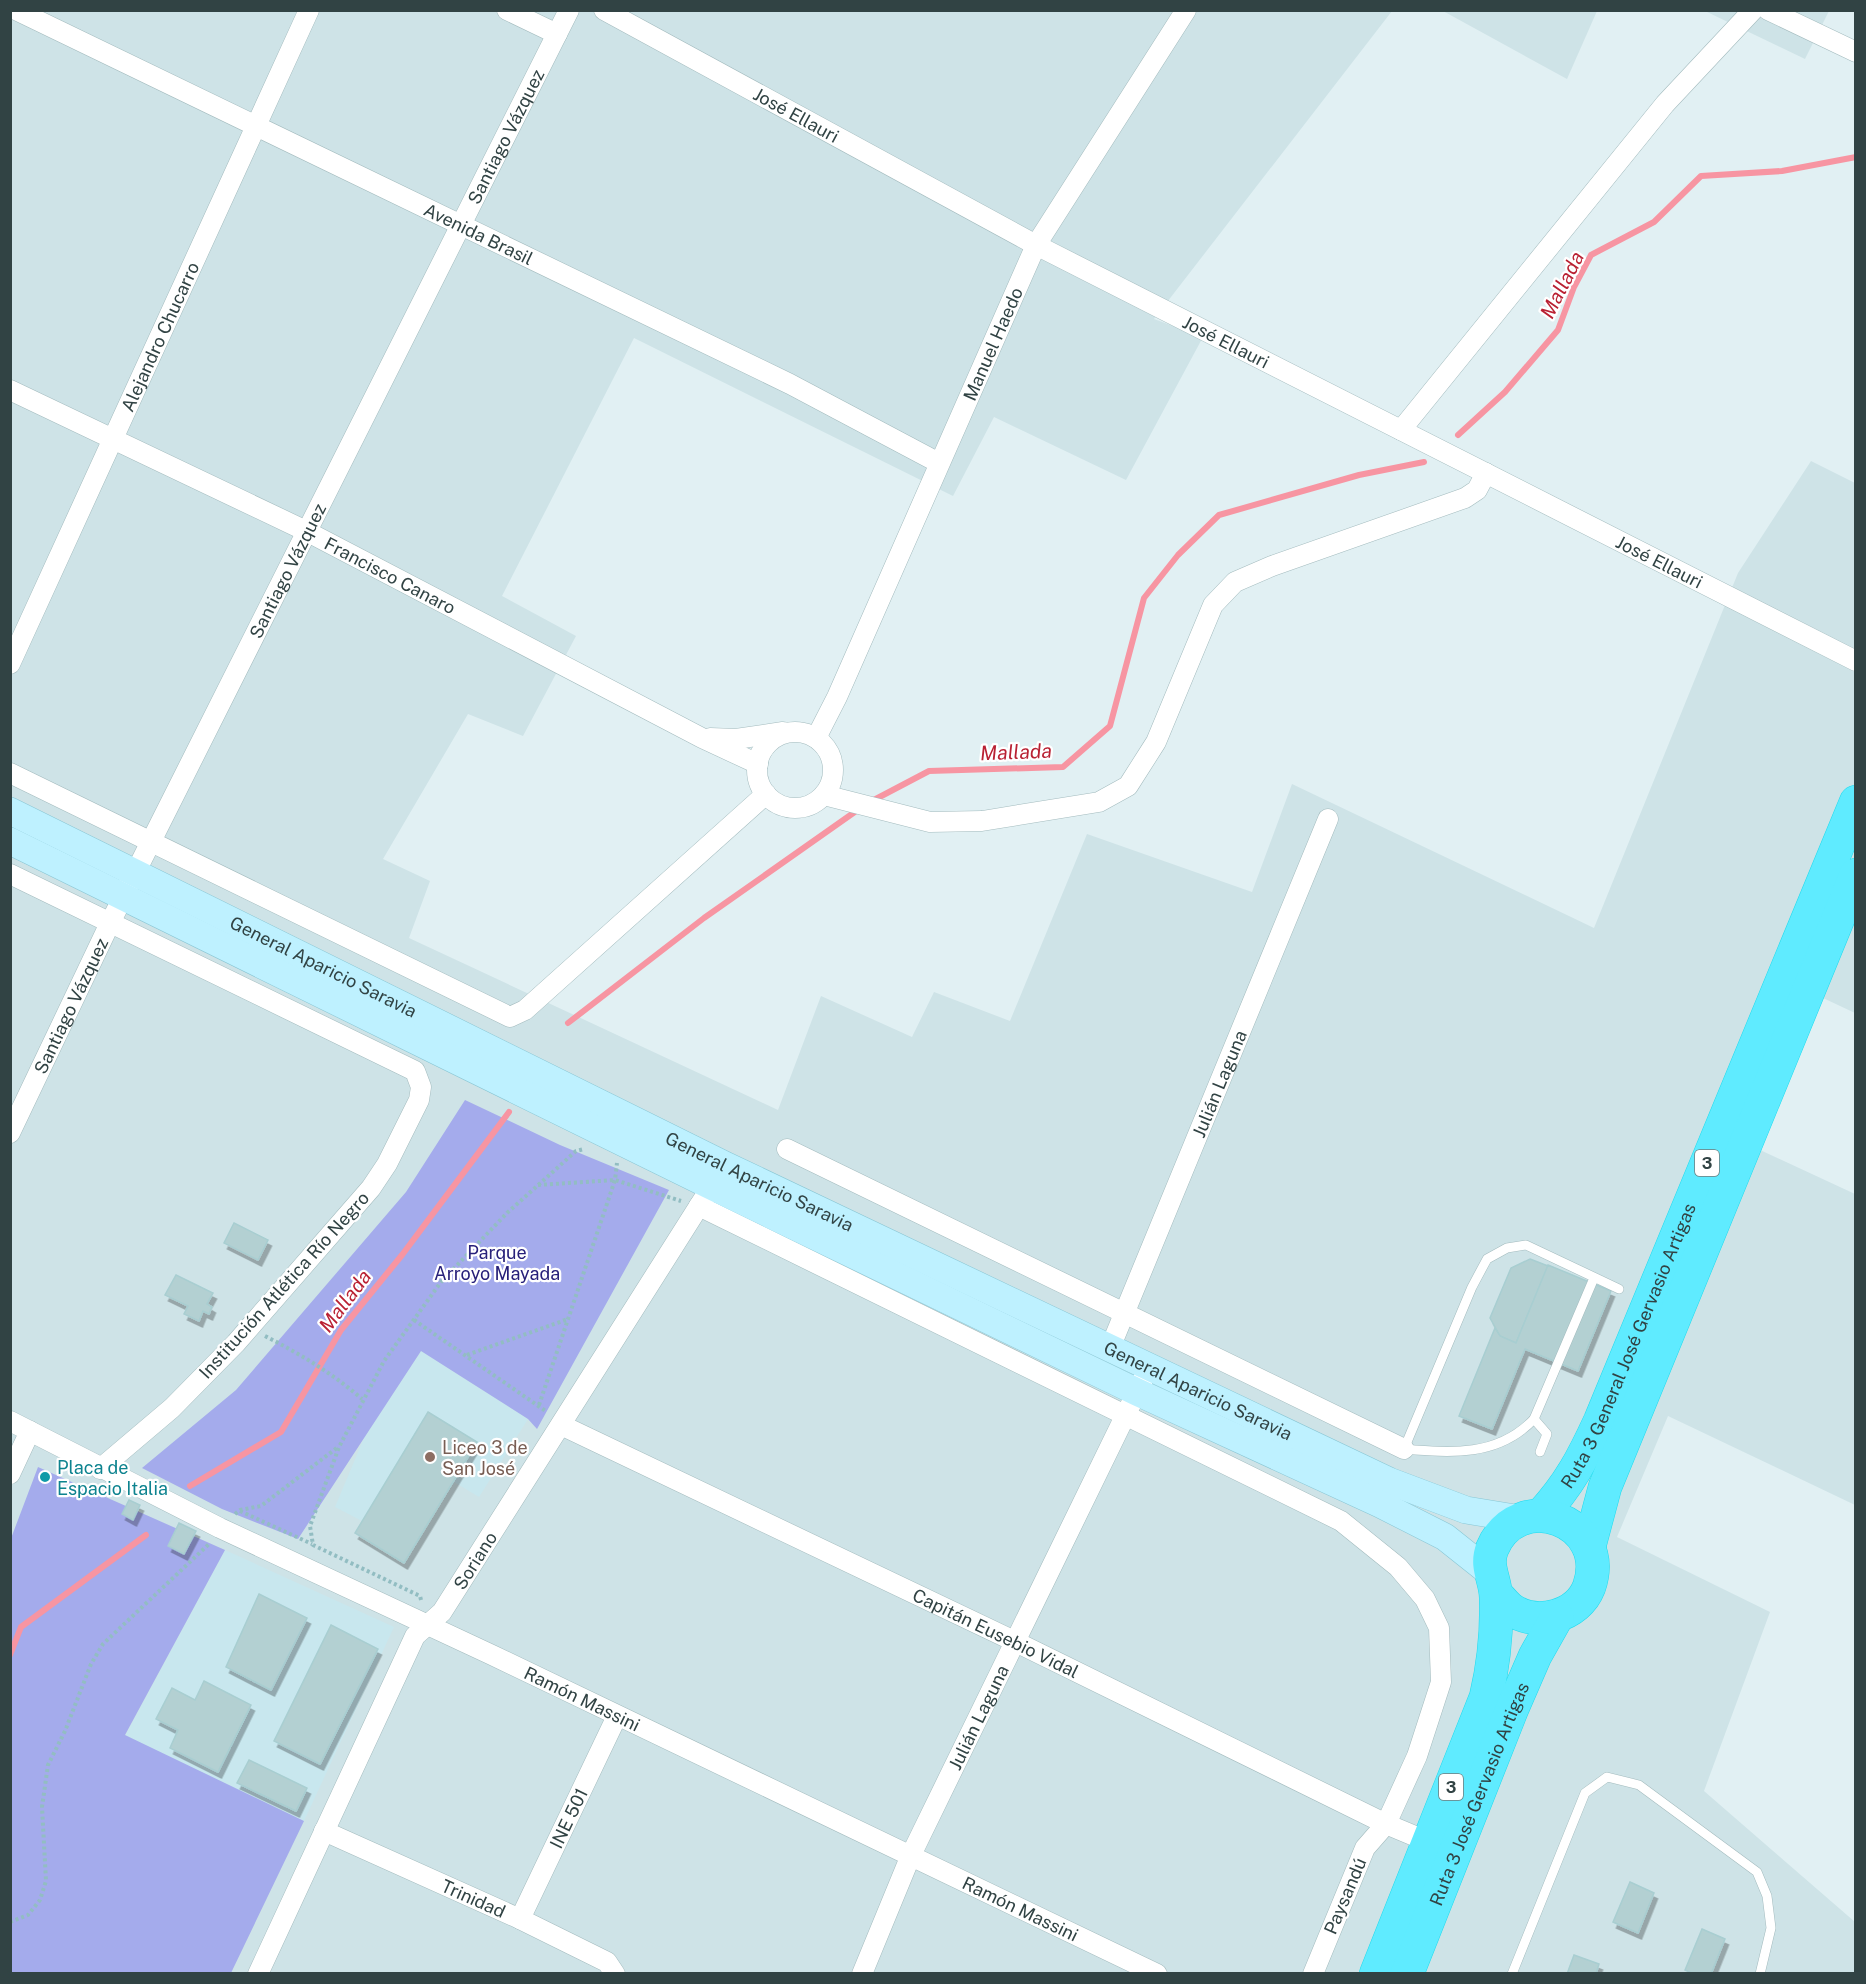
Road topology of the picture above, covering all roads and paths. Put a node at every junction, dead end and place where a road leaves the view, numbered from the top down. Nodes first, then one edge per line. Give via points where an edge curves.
1 (16, 10) edge
2 (309, 10) edge
3 (507, 10) edge
4 (569, 10) edge
5 (604, 10) edge
6 (1186, 10) edge
7 (1753, 10) edge
8 (1768, 10) edge
9 (557, 34) junction
10 (1856, 52) edge
11 (258, 127) junction
12 (460, 225) junction
13 (1036, 245) junction
14 (10, 390) edge
15 (1401, 430) junction
16 (115, 440) junction
17 (939, 463) junction
18 (1486, 473) junction
19 (306, 531) junction
20 (1856, 661) edge
21 (10, 663) edge
22 (837, 697) junction
23 (784, 732) junction
24 (702, 738) junction
25 (816, 738) junction
26 (758, 764) junction
27 (10, 773) edge
28 (833, 776) junction
29 (766, 794) junction
30 (824, 795) junction
31 (844, 802) junction
32 (1856, 802) edge
33 (10, 811) edge
34 (1328, 819) dead end
35 (10, 841) edge
36 (152, 842) junction
37 (10, 874) edge
38 (1848, 876) edge
39 (130, 885) junction
40 (110, 923) junction
41 (10, 1133) edge
42 (587, 1148) dead end
43 (787, 1149) dead end
44 (618, 1157) dead end
45 (615, 1180) junction
46 (537, 1185) junction
47 (712, 1186) junction
48 (1594, 1278) junction
49 (1619, 1289) dead end
50 (1124, 1314) junction
51 (568, 1319) junction
52 (414, 1320) junction
53 (249, 1328) junction
54 (1110, 1348) junction
55 (466, 1355) junction
56 (1149, 1367) junction
57 (362, 1399) junction
58 (1132, 1404) junction
59 (539, 1405) junction
60 (1534, 1419) junction
61 (10, 1421) edge
62 (561, 1425) junction
63 (30, 1431) junction
64 (339, 1447) junction
65 (1404, 1449) junction
66 (1540, 1452) dead end
67 (100, 1469) junction
68 (10, 1474) edge
69 (240, 1510) junction
70 (1531, 1517) junction
71 (220, 1528) junction
72 (313, 1545) junction
73 (1589, 1547) junction
74 (1493, 1583) junction
75 (1557, 1617) junction
76 (428, 1625) junction
77 (1016, 1642) junction
78 (617, 1716) junction
79 (1386, 1824) junction
80 (324, 1831) junction
81 (1429, 1842) junction
82 (911, 1856) junction
83 (520, 1919) junction
84 (10, 1922) edge
85 (1119, 1965) edge
86 (258, 1974) edge
87 (615, 1974) edge
88 (862, 1974) edge
89 (1157, 1974) edge
90 (1313, 1974) edge
91 (1376, 1974) edge
92 (1407, 1974) edge
93 (1512, 1974) edge
94 (1760, 1974) edge

1 - 11 street, Avenida Brasil
2 - 11 street, Alejandro Chucarro
3 - 9 street
4 - 9 street, Santiago Vázquez
5 - 13 street, José Ellauri
6 - 13 street, Manuel Haedo
7 - 15 street via 1665,104
8 - 10 street
9 - 12 street, Santiago Vázquez
11 - 12 street, Avenida Brasil
11 - 16 street, Alejandro Chucarro
12 - 17 street, Avenida Brasil via 790,384
12 - 19 street, Santiago Vázquez
13 - 15 street, José Ellauri
13 - 17 street, Manuel Haedo
14 - 16 street, Francisco Canaro
15 - 18 street, José Ellauri
16 - 19 street, Francisco Canaro
16 - 21 street, Alejandro Chucarro
17 - 22 street, Manuel Haedo
18 - 20 street, José Ellauri
18 - 31 street via 1477,490 1465,498 1235,582 1213,605 1156,742 1128,786 1100,802 982,821 930,822
19 - 24 street, Francisco Canaro
19 - 36 street, Santiago Vázquez
22 - 23 street via 818,716
22 - 25 street, Manuel Haedo
23 - 24 street via 736,739
23 - 25 street
23 - 26 street via 767,744
24 - 26 street, Francisco Canaro
25 - 28 street via 830,755
26 - 29 street via 760,785
27 - 36 street, General Aparicio Saravia
28 - 30 street
28 - 31 street
29 - 30 street via 795,808 805,807
29 - 36 street, General Aparicio Saravia via 525,1010 510,1017
30 - 31 street
32 - 38 highway, Ruta 3 General José Gervasio Artigas / 3
33 - 39 main road, General Aparicio Saravia
34 - 50 street, Julián Laguna
35 - 39 main road, General Aparicio Saravia
36 - 39 street, Santiago Vázquez
37 - 40 street
38 - 70 highway, Ruta 3 General José Gervasio Artigas / 3 via 1581,1462 1564,1490
38 - 73 highway, Ruta 3 General José Gervasio Artigas / 3 via 1605,1487
39 - 40 street, Santiago Vázquez
39 - 47 main road, General Aparicio Saravia
40 - 41 street, Santiago Vázquez
40 - 53 street, Institución Atlética Río Negro via 414,1071 421,1088 419,1100 371,1188
42 - 46 path via 576,1150
43 - 50 street, General Aparicio Saravia
44 - 45 path
45 - 46 path
45 - 47 path
45 - 51 path
46 - 52 path via 441,1282
47 - 54 main road, General Aparicio Saravia
47 - 58 main road, General Aparicio Saravia
47 - 62 street, Soriano
48 - 49 lane
48 - 60 lane
48 - 65 lane via 1526,1245 1507,1248 1487,1258
50 - 54 street, Julián Laguna
50 - 65 street, General Aparicio Saravia
51 - 55 path
51 - 59 path
52 - 55 path
52 - 57 path
53 - 57 path via 308,1359
53 - 67 street, Institución Atlética Río Negro via 172,1408
54 - 56 main road, General Aparicio Saravia
55 - 59 path
56 - 58 street, Julián Laguna
56 - 70 main road, General Aparicio Saravia via 1399,1485 1466,1510
57 - 64 path
58 - 74 main road, General Aparicio Saravia via 1380,1504 1445,1537
58 - 77 street, Julián Laguna
58 - 79 street, General Aparicio Saravia via 1341,1521 1398,1567 1425,1599 1439,1628 1441,1682 1418,1756
59 - 62 path
60 - 65 lane via 1524,1430 1490,1448 1451,1453
60 - 66 lane via 1547,1434
61 - 63 street, Ramón Massini
62 - 76 street, Soriano via 442,1612
62 - 77 street, Capitán Eusebio Vidal
63 - 67 street, Ramón Massini
63 - 68 street
64 - 69 path via 261,1506
64 - 72 path via 310,1526
67 - 71 street, Ramón Massini
69 - 71 path
69 - 72 path
70 - 73 highway via 1560,1519 1577,1530
70 - 74 highway, 3 via 1503,1531 1492,1550
71 - 76 street, Ramón Massini
71 - 84 path via 103,1644 91,1664 48,1765 42,1807 46,1881 40,1900 28,1915
72 - 76 path via 420,1596
73 - 75 highway, 3 via 1593,1568 1588,1588 1576,1606
74 - 75 highway via 1512,1611 1534,1619
74 - 81 highway, 3 via 1496,1655 1486,1697
75 - 92 highway, Ruta 3 José Gervasio Artigas / 3 via 1512,1709
76 - 78 street, Ramón Massini
76 - 80 street, Soriano via 415,1636
77 - 79 street, Capitán Eusebio Vidal
77 - 82 street, Julián Laguna
78 - 82 street, Ramón Massini
78 - 83 street, INE 501
79 - 81 street, Capitán Eusebio Vidal
79 - 90 street, Paysandú via 1365,1848
80 - 83 street, Trinidad
80 - 86 street, Soriano
81 - 91 highway, 3
82 - 85 street, Ramón Massini
82 - 88 street, Julián Laguna
83 - 87 street, Trinidad via 607,1962
85 - 89 street, Ramón Massini
93 - 94 lane via 1585,1793 1606,1778 1639,1785 1757,1872 1767,1896 1771,1929

